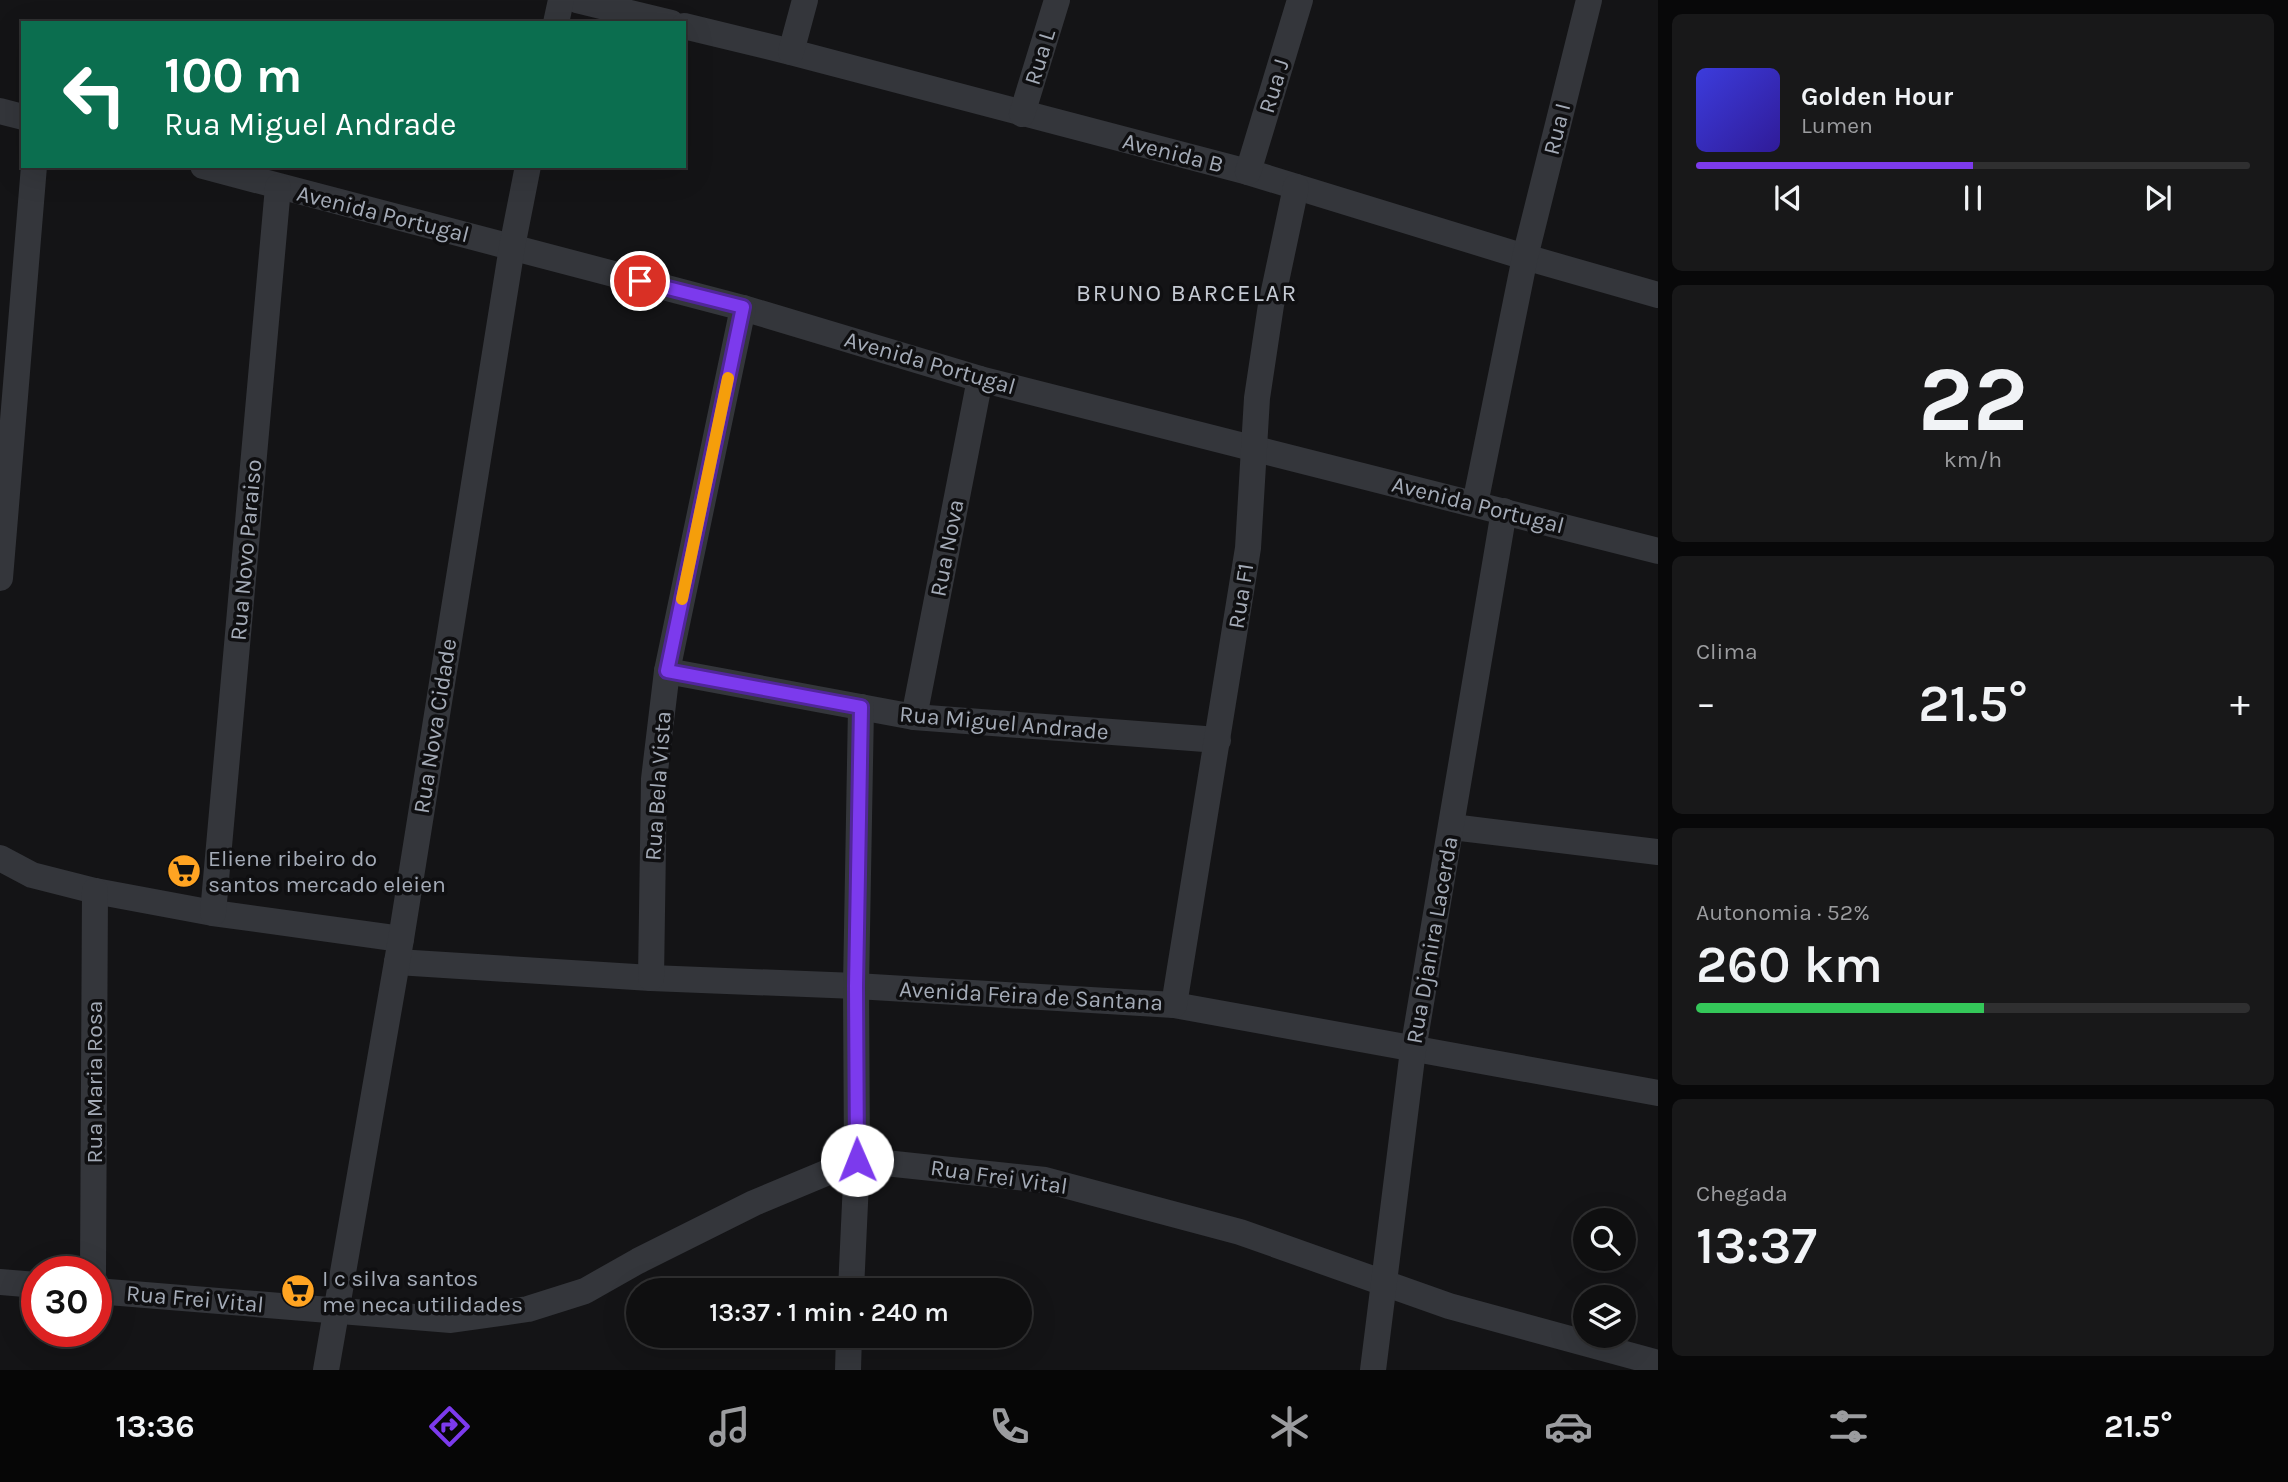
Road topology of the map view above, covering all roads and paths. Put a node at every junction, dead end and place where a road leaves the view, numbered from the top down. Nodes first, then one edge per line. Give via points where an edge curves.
1 (561, 0) edge
2 (577, 0) edge
3 (805, 0) edge
4 (1057, 0) edge
5 (1300, 0) edge
6 (1589, 0) edge
7 (556, 21) edge
8 (663, 21) edge
9 (686, 26) edge
10 (791, 52) junction
11 (0, 111) edge
12 (1022, 114) junction
13 (21, 116) edge
14 (34, 168) edge
15 (210, 168) edge
16 (528, 168) edge
17 (1248, 172) junction
18 (278, 187) junction
19 (1296, 187) junction
20 (512, 247) junction
21 (1525, 257) junction
22 (1658, 295) edge
23 (743, 307) junction
24 (980, 379) junction
25 (1252, 448) junction
26 (1475, 504) junction
27 (1504, 511) junction
28 (1658, 551) edge
29 (0, 578) edge
30 (667, 671) junction
31 (861, 707) junction
32 (914, 717) junction
33 (1218, 740) junction
34 (1451, 827) junction
35 (1658, 852) edge
36 (0, 858) edge
37 (95, 891) junction
38 (213, 913) junction
39 (399, 951) junction
40 (651, 978) junction
41 (856, 986) junction
42 (1174, 1005) junction
43 (1413, 1050) junction
44 (1658, 1093) edge
45 (857, 1160) junction
46 (93, 1256) edge
47 (852, 1278) edge
48 (0, 1282) edge
49 (21, 1284) edge
50 (1385, 1285) junction
51 (112, 1292) edge
52 (336, 1312) junction
53 (849, 1348) edge
54 (1658, 1363) edge
55 (326, 1370) edge
56 (848, 1370) edge
57 (1373, 1370) edge

1 - 7 street
2 - 8 street
3 - 10 street
4 - 12 street, Rua L
5 - 17 street, Rua J
6 - 21 street, Rua I
9 - 10 street, Avenida B
10 - 12 street, Avenida B
11 - 13 street
12 - 17 street, Avenida B
14 - 29 street
15 - 18 street, Avenida Portugal
16 - 20 street, Rua Nova Cidade
17 - 19 street, Avenida B
18 - 20 street, Avenida Portugal
18 - 38 street, Rua Novo Paraiso
19 - 21 street, Avenida B
19 - 25 street, Rua F1 via 1272,305
20 - 23 street, Avenida Portugal
20 - 39 street, Rua Nova Cidade
21 - 22 street, Avenida B
21 - 26 street, Rua I
23 - 24 street, Avenida Portugal
23 - 30 street, Rua Bela Vista
24 - 25 street, Avenida Portugal
24 - 32 street, Rua Nova
25 - 26 street, Avenida Portugal
25 - 33 street, Rua F1 via 1248,548
26 - 27 street, Avenida Portugal
27 - 28 street, Avenida Portugal
27 - 34 street, Rua Djanira Lacerda
30 - 31 street, Rua Miguel Andrade
30 - 40 street, Rua Bela Vista via 654,779
31 - 32 street, Rua Miguel Andrade
31 - 41 street
32 - 33 street, Rua Miguel Andrade
33 - 42 street, Rua F1
34 - 35 street
34 - 43 street, Rua Djanira Lacerda
36 - 37 street, Avenida Feira de Santana via 33,875
37 - 38 street, Avenida Feira de Santana
37 - 46 street, Rua Maria Rosa
38 - 39 street, Avenida Feira de Santana
39 - 40 street, Avenida Feira de Santana
39 - 52 street, Rua Nova Cidade
40 - 41 street, Avenida Feira de Santana
41 - 42 street, Avenida Feira de Santana
41 - 45 street
42 - 43 street, Avenida Feira de Santana
43 - 44 street, Avenida Feira de Santana
43 - 50 street, Rua Djanira Lacerda
45 - 47 street
45 - 50 street, Rua Frei Vital via 1045,1180 1240,1232
45 - 52 street, Rua Frei Vital via 754,1203 585,1291 528,1309 450,1320
48 - 49 street
50 - 54 street, Rua Frei Vital
50 - 57 street, Rua Djanira Lacerda
51 - 52 street, Rua Frei Vital
52 - 55 street, Rua Nova Cidade
53 - 56 street

